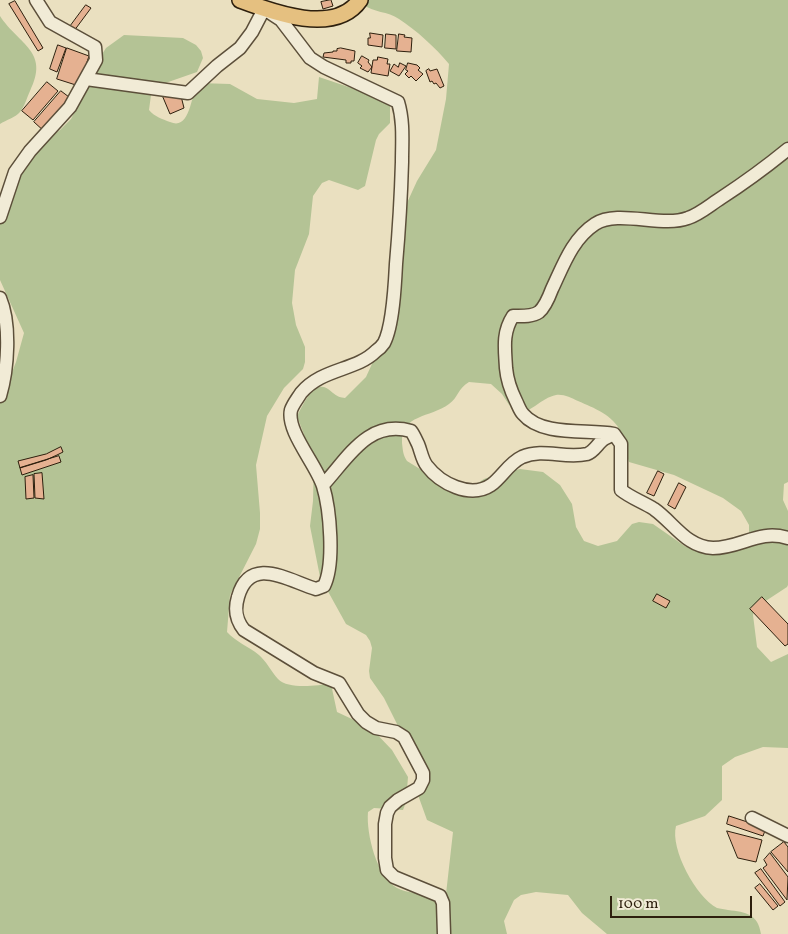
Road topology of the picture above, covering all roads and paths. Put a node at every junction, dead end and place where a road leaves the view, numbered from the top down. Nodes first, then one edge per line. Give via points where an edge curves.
1 (36, 0) edge
2 (240, 0) edge
3 (360, 0) edge
4 (264, 9) junction
5 (86, 79) junction
6 (788, 149) edge
7 (0, 217) edge
8 (0, 298) edge
9 (0, 396) edge
10 (614, 434) junction
11 (323, 485) junction
12 (788, 538) edge
13 (752, 818) dead end
14 (788, 836) edge
15 (444, 934) edge

1 - 5 street via 50,22 95,47 96,60
2 - 4 main road
3 - 4 main road via 351,10 322,18 307,19
4 - 5 street via 240,48 188,93
4 - 11 street via 281,20 310,58 398,102 402,113 400,219 394,296 384,343 366,359 308,385 292,409 293,428
5 - 7 street via 70,107 21,162
6 - 10 street via 755,176 687,218 667,221 609,218 596,222 580,235 538,313 513,316 506,327 507,376 523,415 554,430
8 - 9 street via 6,315 7,336
10 - 11 street via 590,453 536,453 521,458 488,487 463,490 436,476 425,464 411,431 399,427 386,428 360,443
10 - 12 street via 621,444 621,490 669,520 686,539 713,548 776,534
11 - 15 street via 330,538 328,577 324,586 316,589 285,577 259,572 248,578 241,589 236,606 238,623 249,634 314,674 339,682 366,722 404,737 423,773 423,780 419,788 390,807 387,813 387,870 394,877 440,896
13 - 14 street

